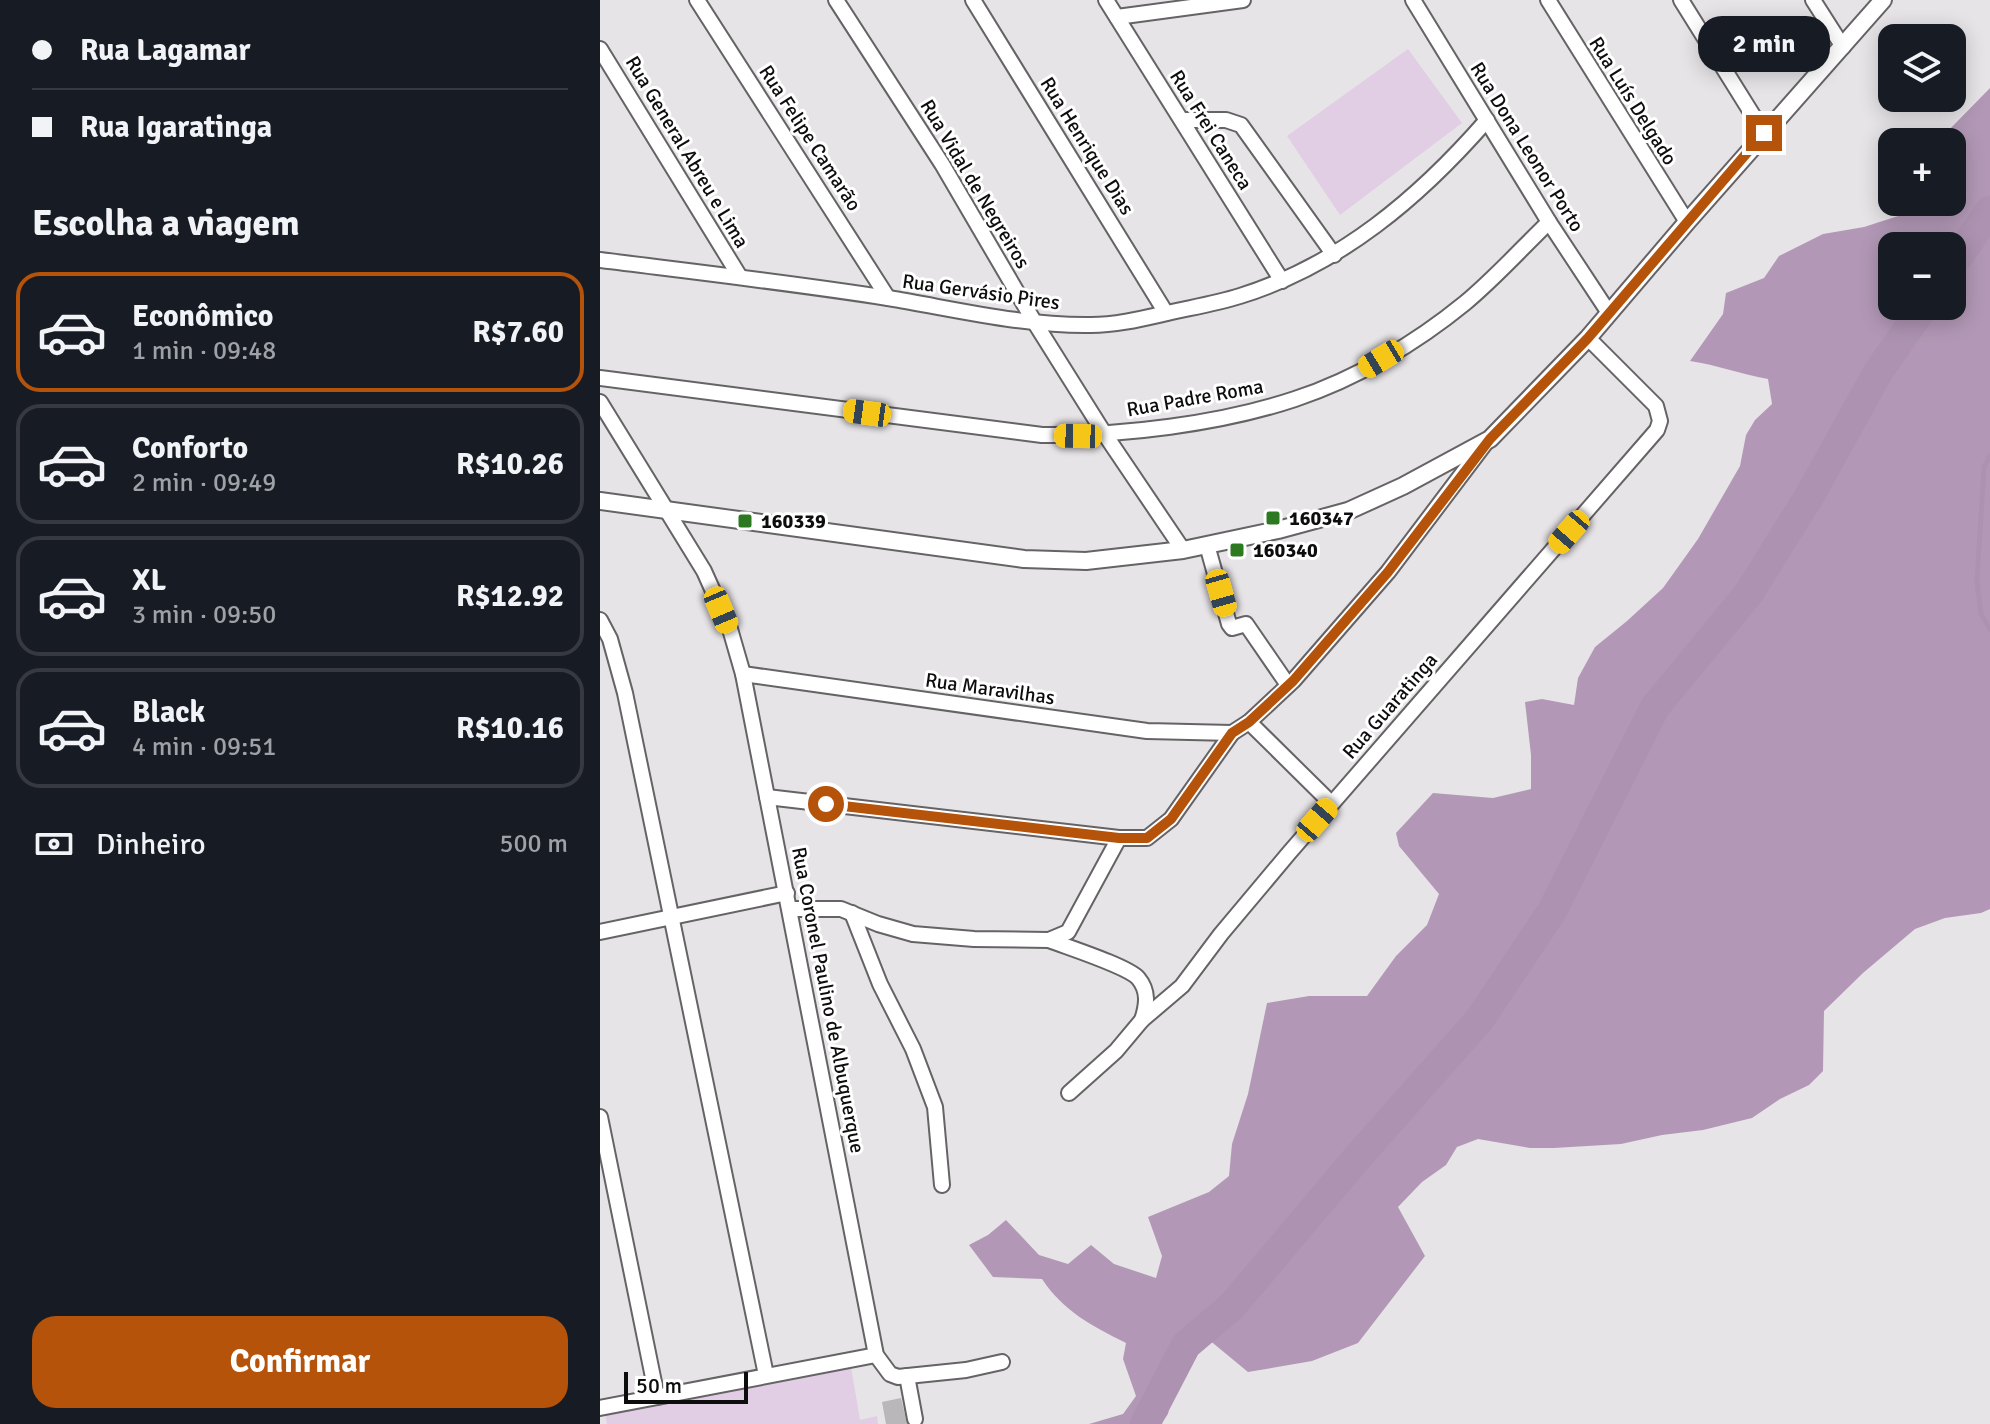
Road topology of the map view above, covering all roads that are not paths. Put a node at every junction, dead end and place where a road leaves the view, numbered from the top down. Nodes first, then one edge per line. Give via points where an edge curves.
1 (697, 0) edge
2 (836, 0) edge
3 (973, 0) edge
4 (1106, 0) edge
5 (1243, 0) edge
6 (1413, 0) edge
7 (1548, 0) edge
8 (1681, 0) edge
9 (1813, 0) edge
10 (1883, 0) edge
11 (1117, 17) junction
12 (1843, 47) junction
13 (603, 58) edge
14 (1182, 120) junction
15 (1487, 120) junction
16 (1764, 133) junction
17 (1549, 222) junction
18 (1687, 222) junction
19 (1334, 255) junction
20 (600, 260) edge
21 (740, 277) junction
22 (1282, 281) junction
23 (888, 298) junction
24 (1166, 313) junction
25 (1609, 313) junction
26 (1035, 323) junction
27 (1588, 338) junction
28 (600, 378) edge
29 (600, 402) edge
30 (1104, 433) junction
31 (1490, 439) junction
32 (600, 501) edge
33 (667, 509) junction
34 (1207, 545) junction
35 (1183, 550) junction
36 (600, 620) edge
37 (743, 674) junction
38 (1288, 685) junction
39 (1249, 722) junction
40 (1232, 733) junction
41 (767, 797) junction
42 (1331, 803) junction
43 (1119, 838) junction
44 (787, 893) junction
45 (791, 909) junction
46 (852, 913) junction
47 (671, 916) junction
48 (600, 932) edge
49 (1049, 940) junction
50 (1142, 1020) junction
51 (1069, 1093) dead end
52 (600, 1117) edge
53 (942, 1185) dead end
54 (876, 1355) junction
55 (1002, 1362) dead end
56 (766, 1375) junction
57 (907, 1376) junction
58 (657, 1397) junction
59 (600, 1408) edge
60 (915, 1419) dead end

1 - 23 street, Rua Felipe Camarão
2 - 26 street, Rua Vidal de Negreiros via 942,164
3 - 24 street, Rua Henrique Dias
4 - 11 street, Rua Frei Caneca
5 - 11 street
6 - 15 street, Rua Dona Leonor Porto
7 - 18 street, Rua Luís Delgado
8 - 16 street
9 - 12 street
10 - 12 street
11 - 14 street, Rua Frei Caneca
12 - 16 street
13 - 21 street, Rua General Abreu e Lima
14 - 19 street via 1241,125
14 - 22 street, Rua Frei Caneca
15 - 17 street, Rua Dona Leonor Porto
15 - 19 street, Rua Gervásio Pires via 1415,194
16 - 18 street
17 - 25 street, Rua Dona Leonor Porto
17 - 30 street, Rua Padre Roma via 1465,303 1357,374 1295,399 1235,414
18 - 25 street
19 - 22 street, Rua Gervásio Pires
20 - 21 street, Rua Gervásio Pires
21 - 23 street, Rua Gervásio Pires
22 - 24 street, Rua Gervásio Pires
23 - 26 street, Rua Gervásio Pires
24 - 26 street, Rua Gervásio Pires via 1093,325
25 - 27 street
26 - 30 street, Rua Vidal de Negreiros
27 - 31 street
27 - 42 street, Rua Guaratinga via 1656,406 1657,430
28 - 30 street, Rua Padre Roma via 958,426 1042,435
29 - 33 street, Rua Coronel Paulino de Albuquerque
30 - 35 street, Rua Vidal de Negreiros
31 - 34 street via 1348,511
31 - 38 street via 1388,572
32 - 33 street
33 - 35 street via 1024,559 1086,561
33 - 37 street, Rua Coronel Paulino de Albuquerque via 704,571
34 - 35 street
34 - 38 street via 1229,624 1246,624
36 - 47 street via 625,693
37 - 40 street, Rua Maravilhas via 1147,731
37 - 41 street, Rua Coronel Paulino de Albuquerque
38 - 39 street
39 - 40 street
39 - 42 street
40 - 43 street via 1171,819 1153,835
41 - 43 street
41 - 44 street, Rua Coronel Paulino de Albuquerque
42 - 50 street, Rua Guaratinga via 1182,986
43 - 49 street via 1068,932
44 - 45 street, Rua Coronel Paulino de Albuquerque
44 - 47 street
45 - 46 street
45 - 54 street, Rua Coronel Paulino de Albuquerque
46 - 49 street via 913,934
46 - 53 street via 935,1107
47 - 48 street
47 - 56 street
49 - 50 street via 1135,974 1146,992
50 - 51 street, Rua Guaratinga
52 - 58 street
54 - 56 street
54 - 57 street via 890,1374
55 - 57 street
56 - 58 street
57 - 60 street
58 - 59 street

